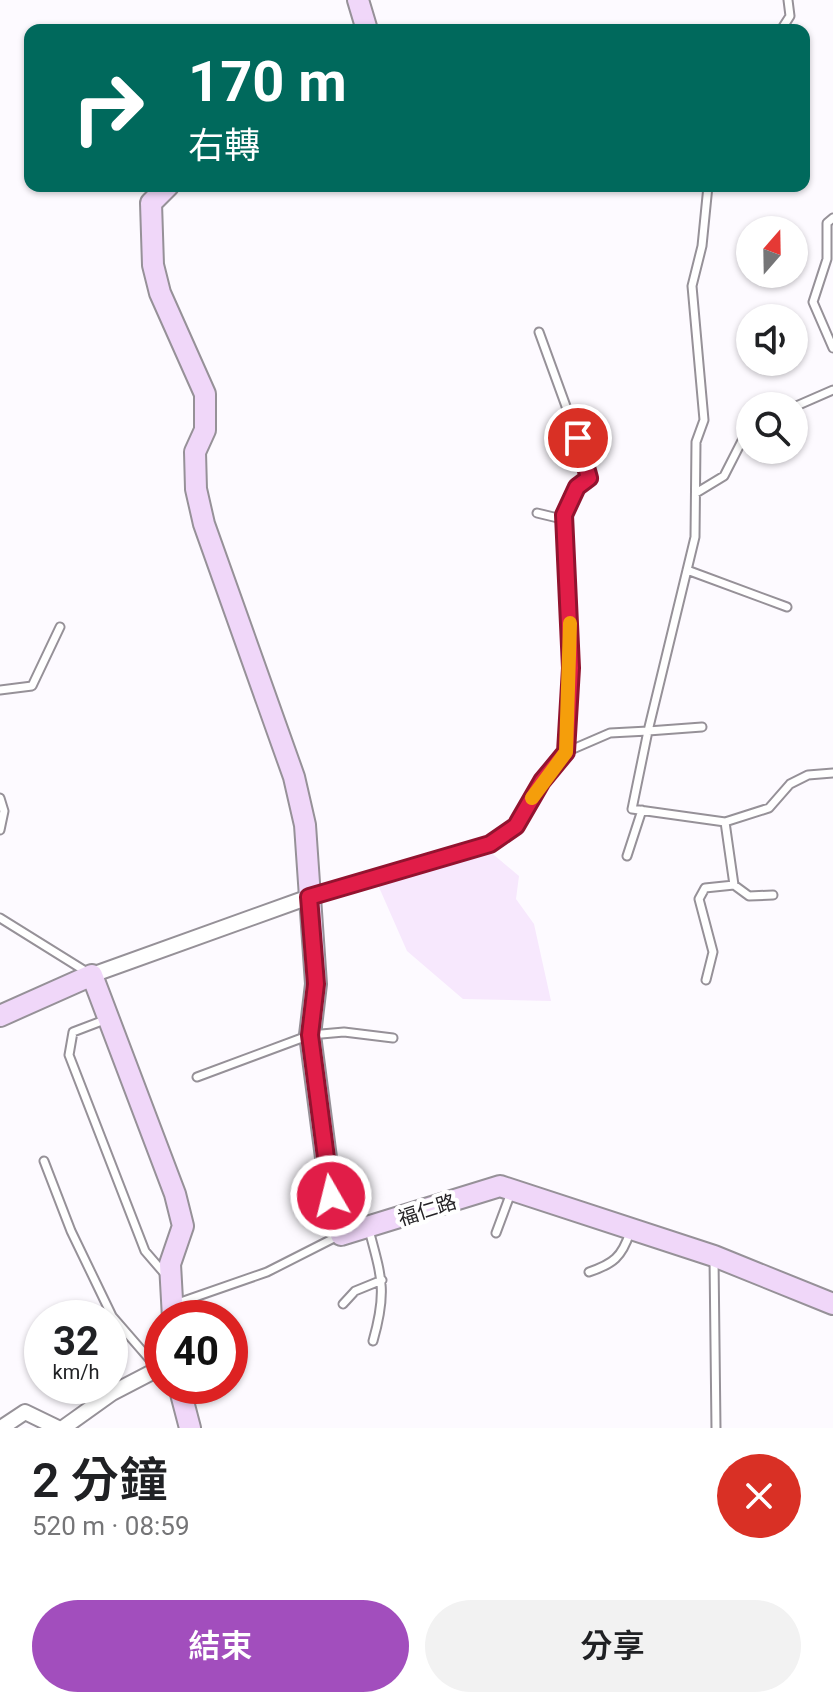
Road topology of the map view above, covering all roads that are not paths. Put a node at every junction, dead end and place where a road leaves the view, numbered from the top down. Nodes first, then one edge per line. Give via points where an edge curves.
1 (358, 0) edge
2 (788, 0) edge
3 (365, 24) edge
4 (785, 24) edge
5 (162, 192) edge
6 (707, 192) edge
7 (833, 218) edge
8 (539, 332) dead end
9 (833, 348) edge
10 (833, 390) edge
11 (808, 401) edge
12 (736, 452) edge
13 (696, 493) junction
14 (537, 513) dead end
15 (566, 520) junction
16 (687, 570) junction
17 (787, 607) dead end
18 (60, 627) dead end
19 (0, 690) edge
20 (702, 727) dead end
21 (648, 731) junction
22 (566, 752) junction
23 (833, 773) edge
24 (0, 798) edge
25 (642, 810) junction
26 (725, 822) junction
27 (0, 830) edge
28 (627, 856) dead end
29 (734, 885) junction
30 (773, 895) dead end
31 (309, 897) junction
32 (0, 918) edge
33 (92, 975) junction
34 (706, 980) dead end
35 (0, 1016) edge
36 (111, 1018) junction
37 (310, 1035) junction
38 (393, 1038) dead end
39 (197, 1077) dead end
40 (44, 1161) dead end
41 (512, 1190) junction
42 (367, 1225) junction
43 (631, 1229) junction
44 (496, 1233) dead end
45 (341, 1235) junction
46 (714, 1256) junction
47 (589, 1272) dead end
48 (382, 1280) junction
49 (171, 1281) junction
50 (172, 1300) edge
51 (200, 1300) edge
52 (343, 1304) dead end
53 (833, 1304) edge
54 (373, 1341) dead end
55 (144, 1351) edge
56 (144, 1376) edge
57 (184, 1404) edge
58 (1, 1428) edge
59 (60, 1428) edge
60 (190, 1428) edge
61 (716, 1428) edge

1 - 3 street
2 - 4 lane via 790,16
5 - 31 street via 151,203 153,265 205,394 205,430 195,452 196,489 294,777 305,825
6 - 13 lane via 692,286 704,420 696,442
7 - 9 lane via 827,223 827,259 813,302
8 - 15 lane via 587,464 589,478 577,487
10 - 11 lane
12 - 13 lane via 724,476
13 - 16 lane via 695,537
14 - 15 lane
15 - 22 lane via 571,668
16 - 17 lane
16 - 21 lane
18 - 19 lane via 32,686
20 - 21 lane
21 - 22 lane via 610,733
21 - 25 lane via 632,809
22 - 31 lane via 516,826 490,844
23 - 26 lane via 808,775 790,784 769,808
24 - 27 lane
25 - 26 lane
25 - 28 lane
26 - 29 lane
29 - 30 lane via 749,896
29 - 34 lane via 705,888 699,899 713,952
31 - 33 street
31 - 37 street via 316,984
32 - 33 lane
33 - 35 street
33 - 36 street
36 - 49 street via 183,1226 170,1264
36 - 49 lane via 73,1032 69,1055 145,1251
37 - 38 lane via 344,1032
37 - 39 lane
37 - 45 street
40 - 55 lane via 112,1316
41 - 42 street, 福仁路 via 500,1186
41 - 43 street, 福仁路
41 - 44 lane
42 - 45 street, 福仁路
42 - 48 lane
43 - 46 street, 福仁路
43 - 47 lane via 625,1249 613,1263
45 - 51 lane
46 - 53 street, 福仁路
46 - 61 lane
48 - 52 lane via 355,1291
48 - 54 lane via 383,1306
49 - 50 street
56 - 59 street
57 - 60 street
58 - 59 street via 25,1412

